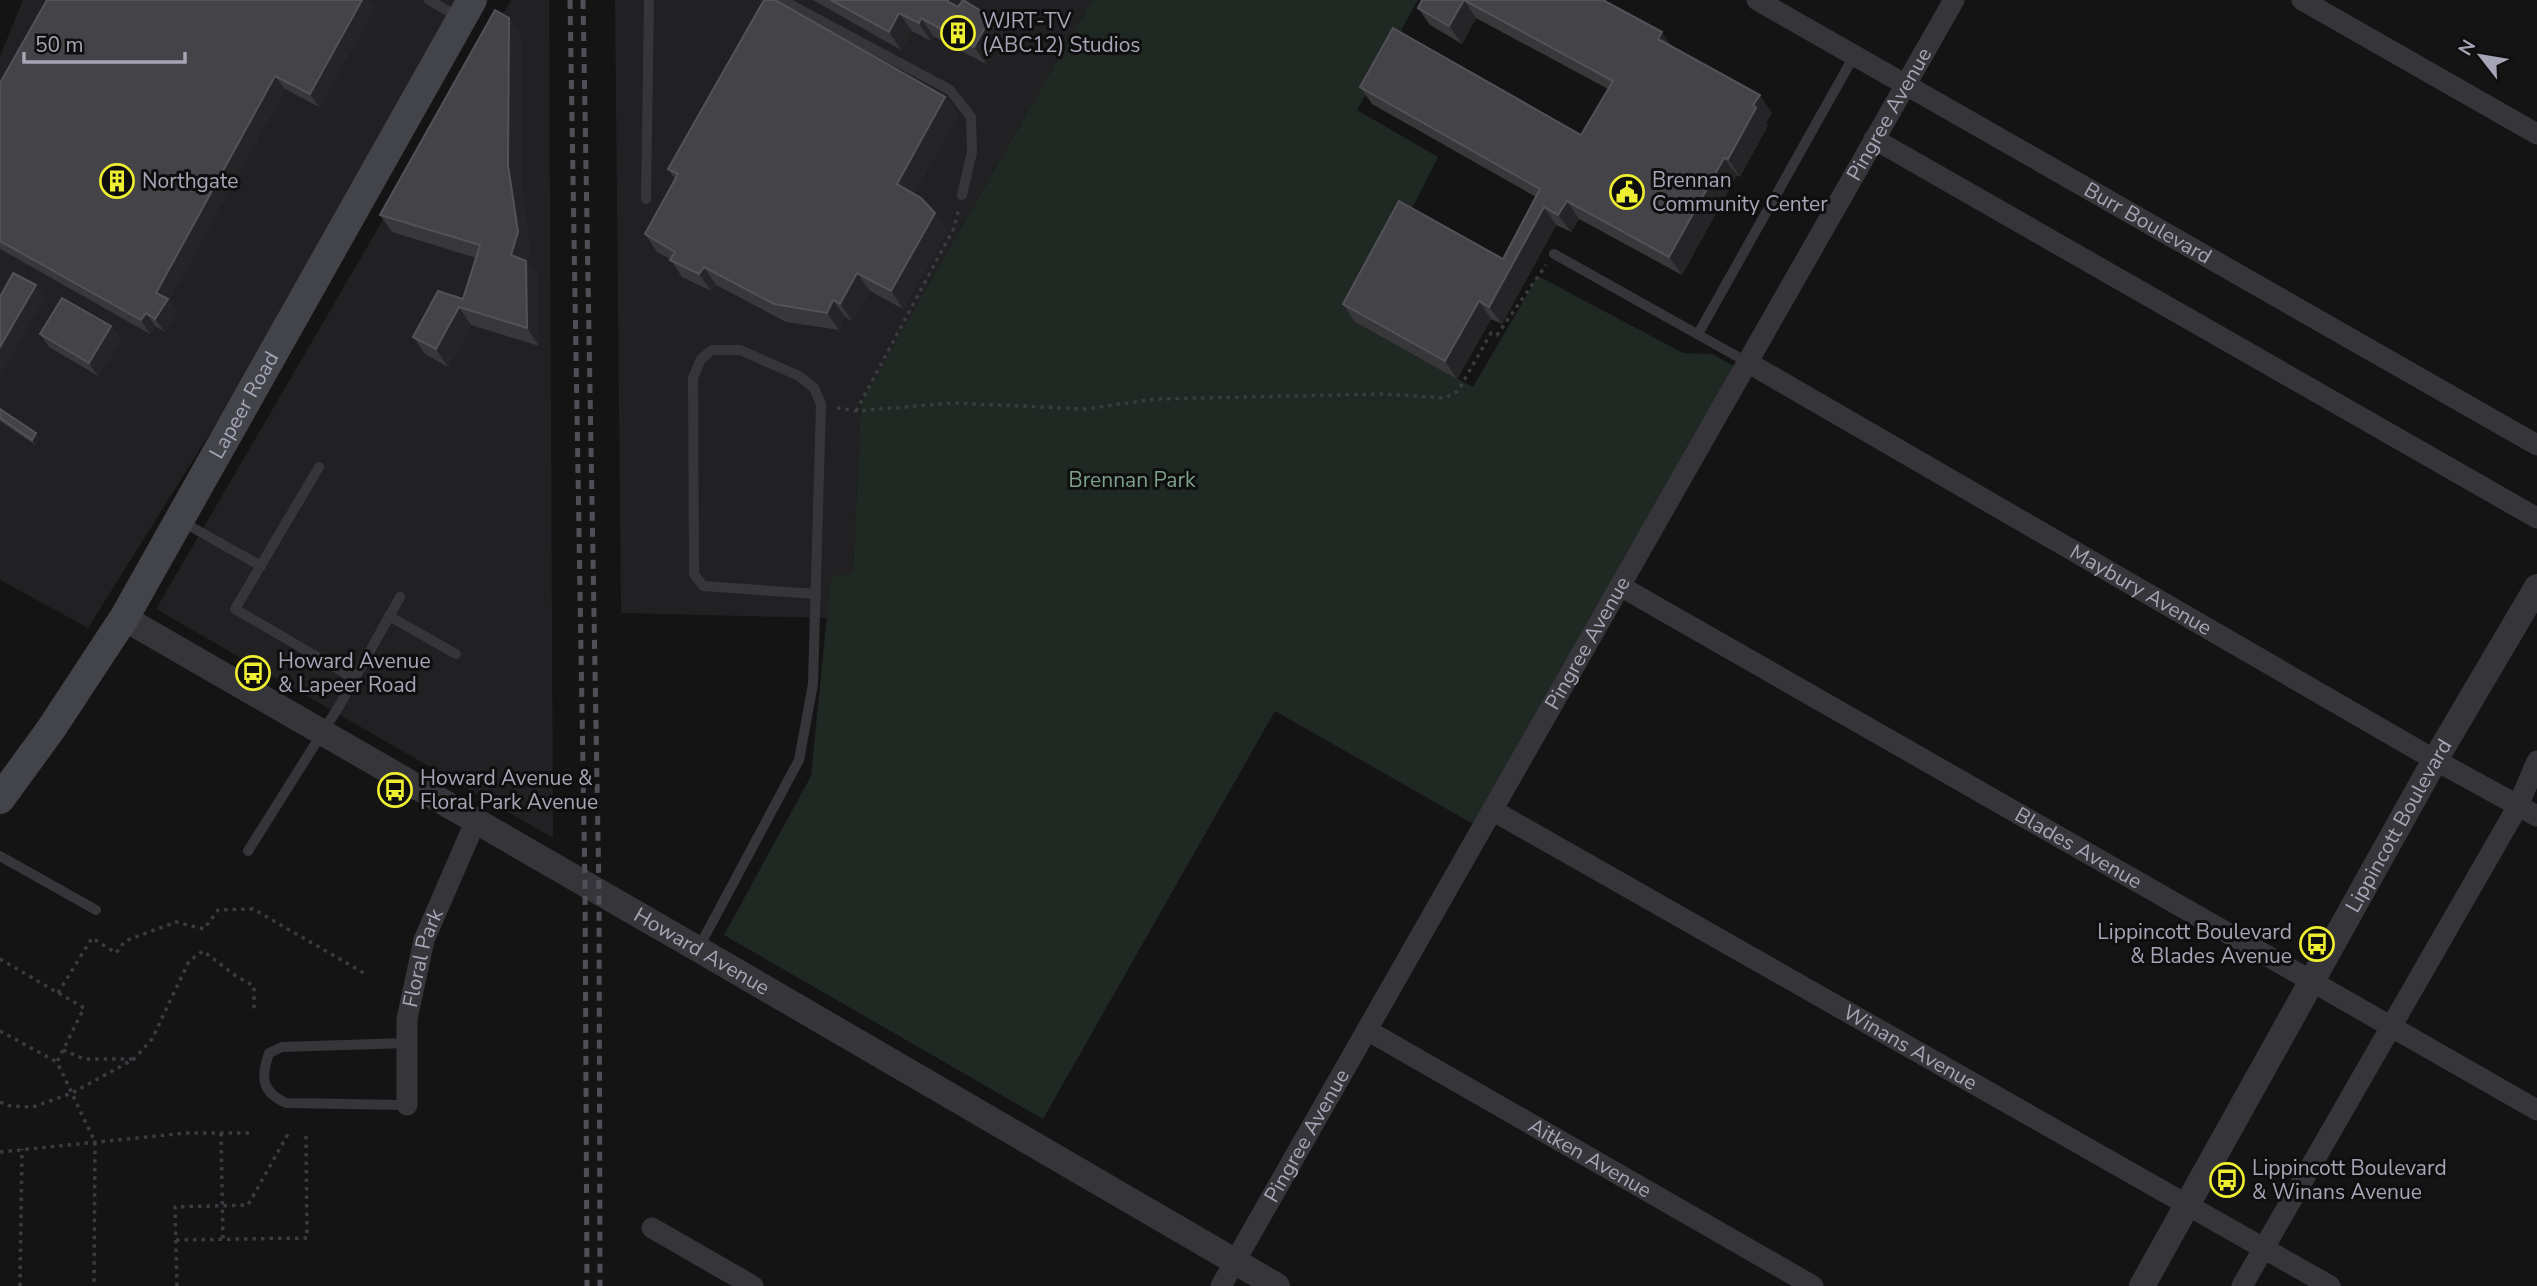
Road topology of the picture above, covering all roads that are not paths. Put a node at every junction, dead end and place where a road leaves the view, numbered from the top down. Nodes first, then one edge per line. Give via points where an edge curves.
1 (429, 0) edge
2 (649, 0) edge
3 (782, 0) edge
4 (1758, 0) edge
5 (1954, 0) edge
6 (2302, 0) edge
7 (467, 9) edge
8 (1854, 57) junction
9 (1906, 85) junction
10 (2537, 134) edge
11 (1874, 139) junction
12 (962, 195) road end
13 (646, 199) dead end
14 (1554, 254) road end
15 (1698, 334) junction
16 (1747, 362) junction
17 (2537, 445) edge
18 (319, 467) dead end
19 (2537, 518) edge
20 (179, 521) junction
21 (261, 566) junction
22 (1620, 586) junction
23 (2537, 587) edge
24 (816, 594) junction
25 (400, 597) dead end
26 (389, 616) junction
27 (124, 618) junction
28 (456, 654) dead end
29 (355, 679) junction
30 (324, 732) junction
31 (2435, 760) junction
32 (2537, 761) edge
33 (0, 799) edge
34 (2518, 806) junction
35 (1493, 810) junction
36 (2537, 816) edge
37 (476, 820) junction
38 (248, 851) dead end
39 (0, 856) edge
40 (96, 910) dead end
41 (698, 949) junction
42 (2314, 981) junction
43 (2393, 1027) junction
44 (1367, 1030) junction
45 (407, 1043) junction
46 (407, 1105) joint
47 (2537, 1110) edge
48 (2188, 1206) junction
49 (652, 1228) dead end
50 (2263, 1247) junction
51 (1234, 1263) junction
52 (753, 1286) edge
53 (1221, 1286) edge
54 (1277, 1286) edge
55 (1813, 1286) edge
56 (2142, 1286) edge
57 (2242, 1286) edge
58 (2330, 1286) edge

1 - 7 lane
2 - 13 lane
3 - 12 lane via 950,90 971,117 972,152
4 - 8 street, Burr Boulevard
5 - 9 street, Pingree Avenue
6 - 10 street
7 - 20 main road, Lapeer Road
8 - 9 street, Burr Boulevard
8 - 15 lane
9 - 11 street, Pingree Avenue
9 - 17 street, Burr Boulevard
11 - 16 street, Pingree Avenue
11 - 19 street
14 - 15 lane
15 - 16 lane
16 - 22 street, Pingree Avenue
16 - 31 street, Maybury Avenue
18 - 21 lane
20 - 21 lane
20 - 27 main road, Lapeer Road
21 - 29 lane via 235,609
22 - 35 street, Pingree Avenue
22 - 42 street, Blades Avenue
23 - 31 street, Lippincott Boulevard
24 - 24 lane via 821,404 814,388 799,376 740,350 712,350 701,359 693,378 694,574 703,586
24 - 41 lane via 813,684 799,760
25 - 26 lane
26 - 28 lane
26 - 29 lane
27 - 30 street, Howard Avenue
27 - 33 main road, Lapeer Road
29 - 30 lane
30 - 37 street, Howard Avenue
30 - 38 lane
31 - 34 street, Maybury Avenue
31 - 42 street, Lippincott Boulevard
32 - 34 street
34 - 36 street, Maybury Avenue
34 - 43 street
35 - 44 street, Pingree Avenue
35 - 48 street, Winans Avenue
37 - 41 street, Howard Avenue
37 - 45 street, Floral Park via 424,940 407,1019
39 - 40 lane
41 - 51 street, Howard Avenue
42 - 43 street, Blades Avenue
42 - 48 street, Lippincott Boulevard
43 - 47 street, Blades Avenue
43 - 50 street
44 - 51 street, Pingree Avenue
44 - 55 street, Aitken Avenue
45 - 46 street, Floral Park
45 - 46 lane via 282,1046 269,1054 264,1085 273,1097 286,1103
48 - 50 street, Winans Avenue
48 - 56 street, Lippincott Boulevard
49 - 52 street
50 - 57 street
50 - 58 street, Winans Avenue
51 - 53 street, Pingree Avenue
51 - 54 street, Howard Avenue

